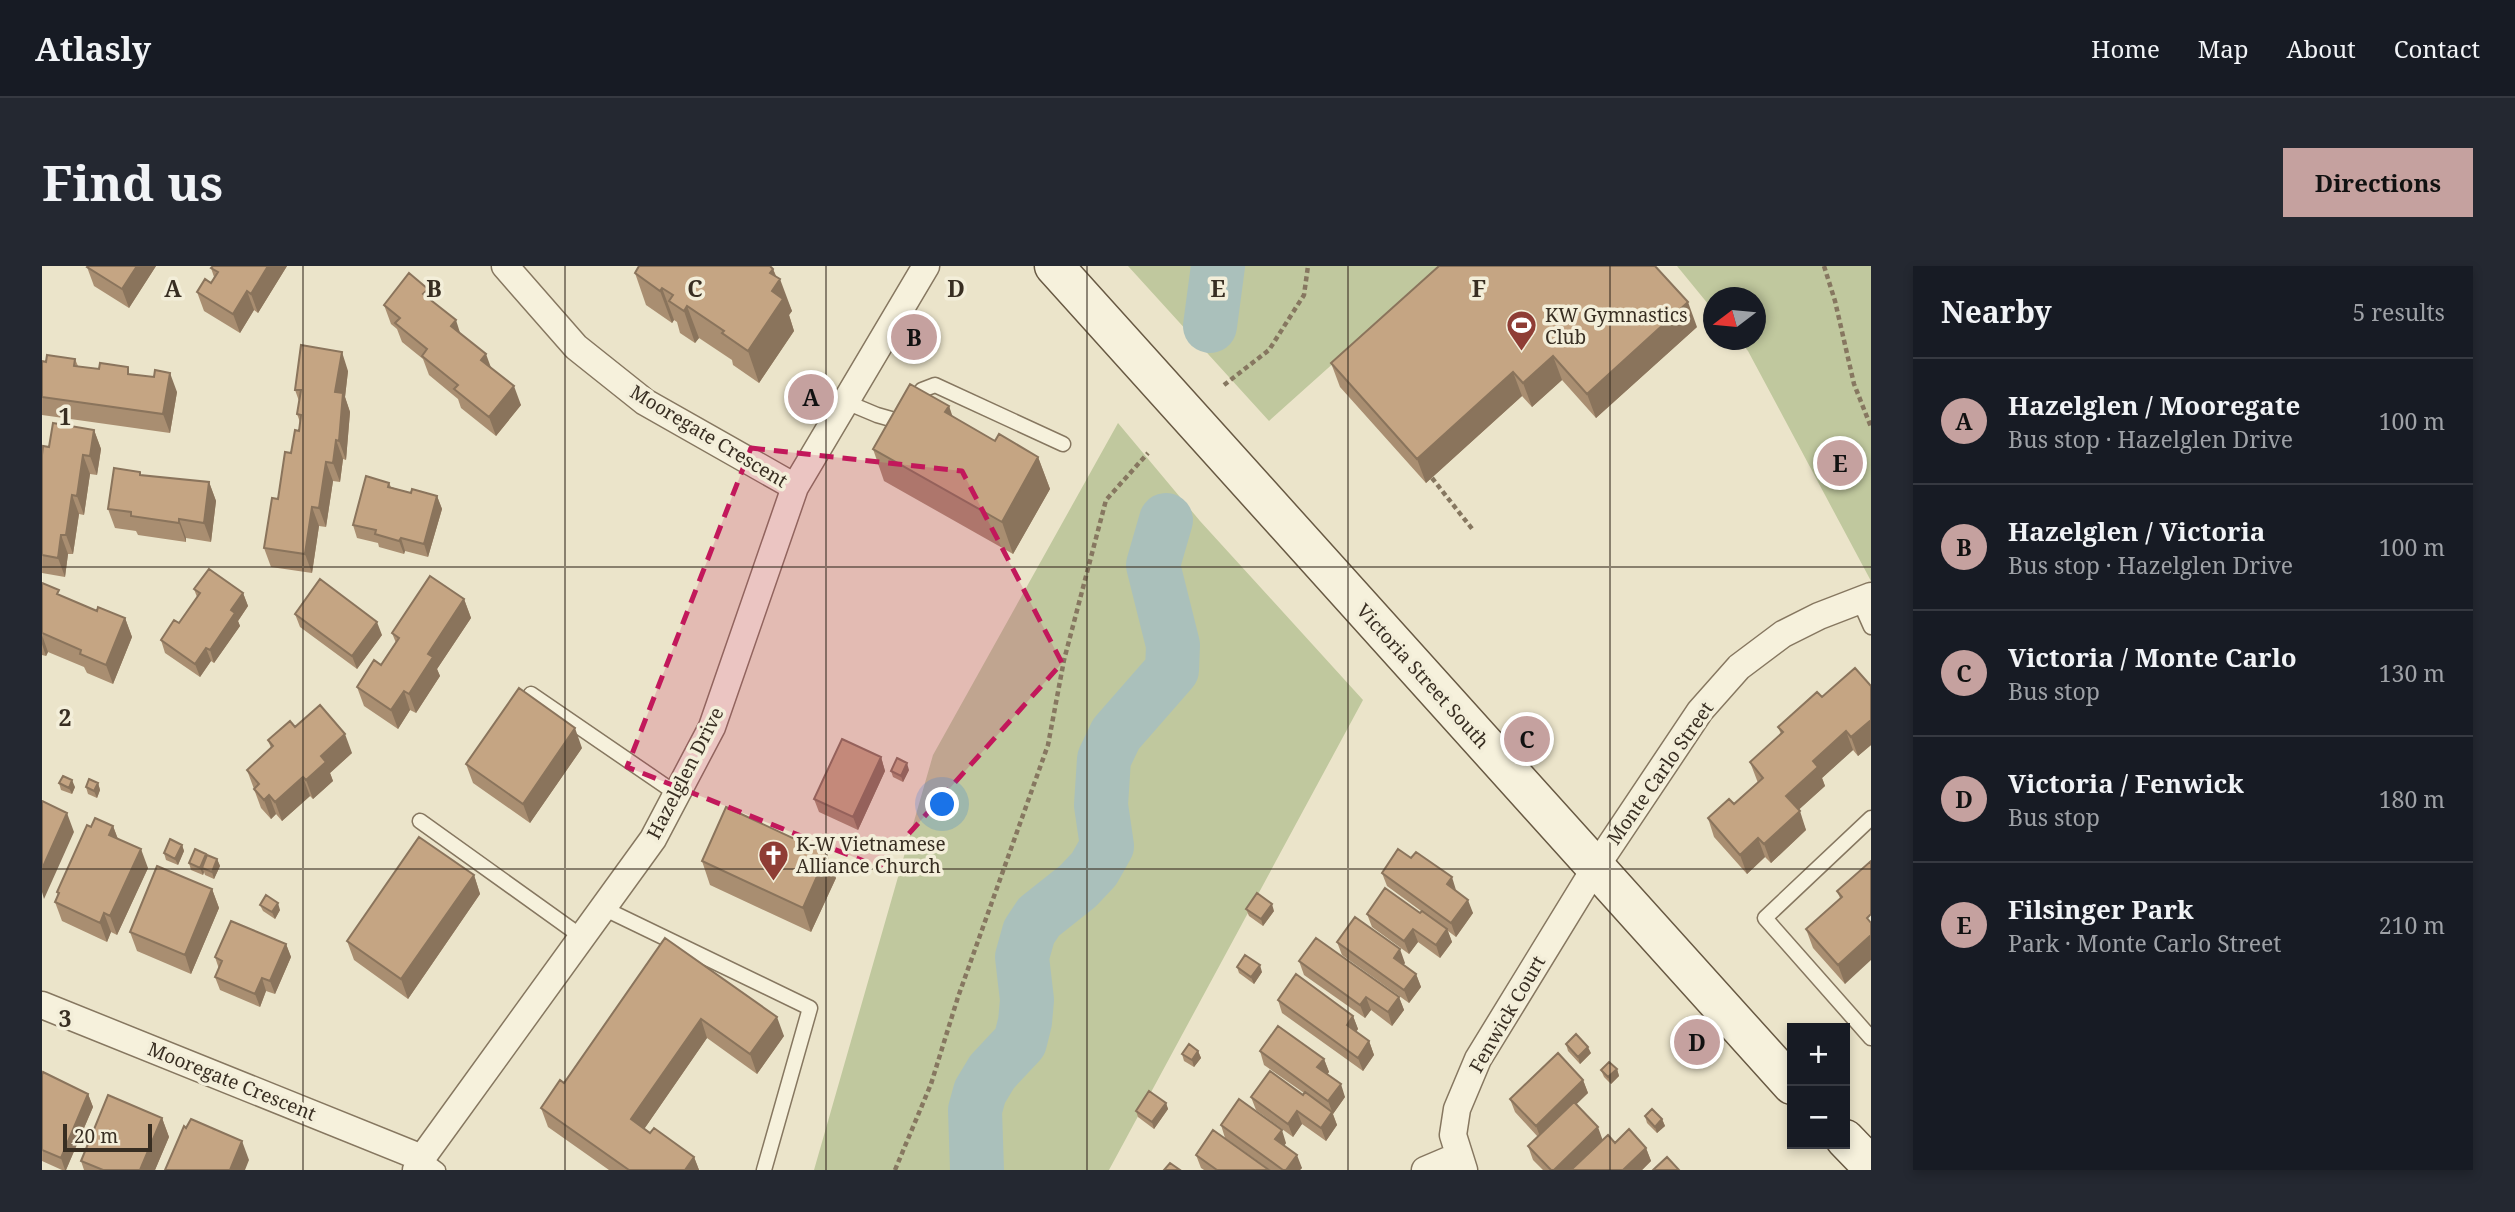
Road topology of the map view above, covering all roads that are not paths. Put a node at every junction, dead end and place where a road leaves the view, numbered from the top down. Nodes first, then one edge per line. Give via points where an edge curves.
1 (505, 266) edge
2 (926, 266) edge
3 (1055, 266) edge
4 (846, 402) junction
5 (1063, 444) dead end
6 (795, 487) junction
7 (1865, 598) edge
8 (1871, 627) edge
9 (531, 694) edge
10 (677, 794) junction
11 (1871, 818) edge
12 (420, 821) dead end
13 (1595, 868) junction
14 (603, 908) junction
15 (582, 937) junction
16 (42, 1005) edge
17 (1871, 1038) edge
18 (1787, 1079) edge
19 (1850, 1144) edge
20 (1461, 1163) edge
21 (426, 1166) edge
22 (1871, 1166) edge
23 (764, 1170) edge
24 (1425, 1170) edge

1 - 6 street, Mooregate Crescent via 576,347 645,402
2 - 4 street, Hazelglen Drive
3 - 13 main road, Victoria Street South
4 - 5 lane via 898,421 922,390 935,385
4 - 6 street, Hazelglen Drive
6 - 10 street, Hazelglen Drive via 712,727
7 - 8 lane
7 - 13 street, Monte Carlo Street via 1783,634 1739,667 1700,710
9 - 10 lane
10 - 14 street, Hazelglen Drive via 653,839
11 - 17 lane via 1765,918
12 - 15 lane
13 - 18 main road, Victoria Street South
13 - 20 street, Fenwick Court via 1478,1059 1457,1109 1453,1135
14 - 15 street, Hazelglen Drive
14 - 23 lane via 810,1008
15 - 21 street, Hazelglen Drive
16 - 21 street, Mooregate Crescent
19 - 22 main road
20 - 24 street

